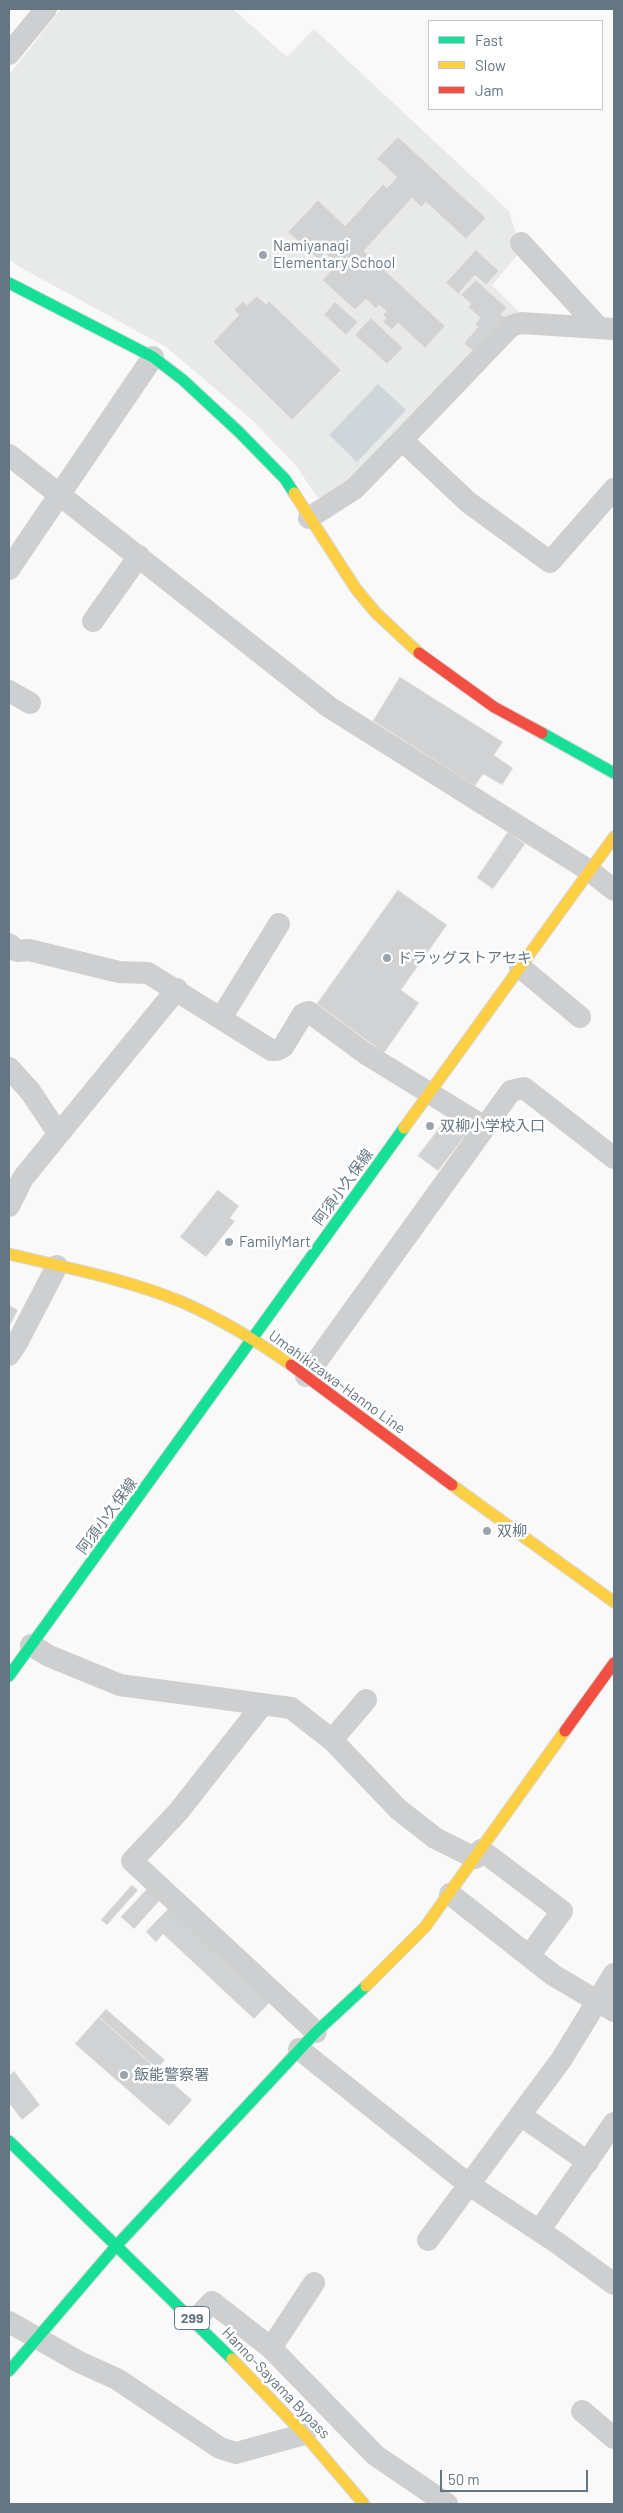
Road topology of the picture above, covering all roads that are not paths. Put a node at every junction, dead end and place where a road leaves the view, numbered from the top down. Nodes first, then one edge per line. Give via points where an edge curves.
1 (46, 9) edge
2 (9, 54) edge
3 (521, 243) dead end
4 (9, 283) edge
5 (607, 329) edge
6 (154, 357) junction
7 (402, 440) junction
8 (9, 455) edge
9 (614, 489) edge
10 (58, 494) junction
11 (309, 518) junction
12 (17, 539) edge
13 (139, 556) junction
14 (9, 568) edge
15 (93, 621) dead end
16 (9, 691) edge
17 (30, 704) dead end
18 (614, 773) edge
19 (614, 837) edge
20 (590, 871) junction
21 (614, 890) edge
22 (279, 924) dead end
23 (12, 952) edge
24 (520, 967) junction
25 (177, 989) junction
26 (580, 1017) dead end
27 (221, 1018) junction
28 (9, 1068) edge
29 (430, 1092) junction
30 (483, 1126) junction
31 (58, 1133) junction
32 (614, 1158) edge
33 (9, 1206) edge
34 (9, 1254) edge
35 (57, 1266) junction
36 (252, 1339) junction
37 (9, 1355) edge
38 (306, 1376) junction
39 (614, 1602) edge
40 (31, 1645) junction
41 (614, 1662) edge
42 (9, 1676) edge
43 (366, 1700) dead end
44 (263, 1704) junction
45 (332, 1740) junction
46 (478, 1854) junction
47 (450, 1894) junction
48 (529, 1956) junction
49 (614, 1974) edge
50 (605, 2006) edge
51 (316, 2032) junction
52 (299, 2050) junction
53 (520, 2115) junction
54 (611, 2134) edge
55 (9, 2142) edge
56 (588, 2162) junction
57 (468, 2184) junction
58 (539, 2231) junction
59 (428, 2240) dead end
60 (116, 2245) junction
61 (314, 2283) dead end
62 (614, 2284) edge
63 (195, 2320) junction
64 (9, 2322) edge
65 (37, 2337) junction
66 (271, 2348) junction
67 (9, 2371) edge
68 (582, 2411) dead end
69 (305, 2434) junction
70 (614, 2438) edge
71 (364, 2504) edge
72 (447, 2504) edge

1 - 2 street
3 - 5 street
4 - 6 main road
5 - 7 street via 521,323 511,326
6 - 10 street
6 - 11 main road via 239,432 284,479
7 - 9 street via 468,502 550,562
7 - 11 street via 354,488
8 - 10 street
10 - 12 street
10 - 13 street
11 - 18 main road via 356,589 426,659 494,707
12 - 14 street
13 - 15 street
13 - 20 street via 329,707
16 - 17 street
19 - 20 main road, 阿須小久保線
20 - 21 street
20 - 24 main road, 阿須小久保線
22 - 27 street
23 - 25 street via 29,950 119,972 148,973
24 - 26 street
24 - 29 main road, 阿須小久保線
25 - 27 street
25 - 31 street
27 - 29 street via 271,1050 277,1050 303,1014 309,1012 366,1054
28 - 31 street via 30,1091
29 - 30 street
29 - 36 main road, 阿須小久保線
30 - 32 street via 511,1091 524,1088
30 - 38 street
31 - 33 street via 23,1178
34 - 35 main road, Umahikizawa-Hanno Line
35 - 36 main road, Umahikizawa-Hanno Line via 164,1295 204,1312
35 - 37 street
36 - 38 main road, Umahikizawa-Hanno Line
36 - 40 main road, 阿須小久保線
38 - 39 main road, Umahikizawa-Hanno Line
40 - 42 main road, 阿須小久保線
40 - 44 street via 49,1656 120,1685
41 - 46 main road
43 - 45 street
44 - 45 street via 291,1708
44 - 51 street via 178,1812 132,1861
45 - 46 street via 398,1809 435,1838
46 - 47 main road
46 - 48 street via 562,1911
47 - 48 street
47 - 51 main road via 406,1947
48 - 50 street
49 - 50 street
50 - 53 street
51 - 52 main road
52 - 57 street
52 - 60 main road
53 - 56 street
53 - 57 street
54 - 56 street
55 - 60 main road, Hanno-Sayama Bypass / 299
56 - 58 street
57 - 58 street
57 - 59 street
58 - 62 street
60 - 63 main road, Hanno-Sayama Bypass / 299
60 - 65 main road
61 - 66 street
63 - 66 street via 212,2302
63 - 69 main road, Hanno-Sayama Bypass / 299
64 - 65 street
65 - 67 main road
65 - 69 street via 117,2380 220,2448 236,2453
66 - 72 street via 375,2455
68 - 70 street
69 - 71 main road, Hanno-Sayama Bypass / 299

